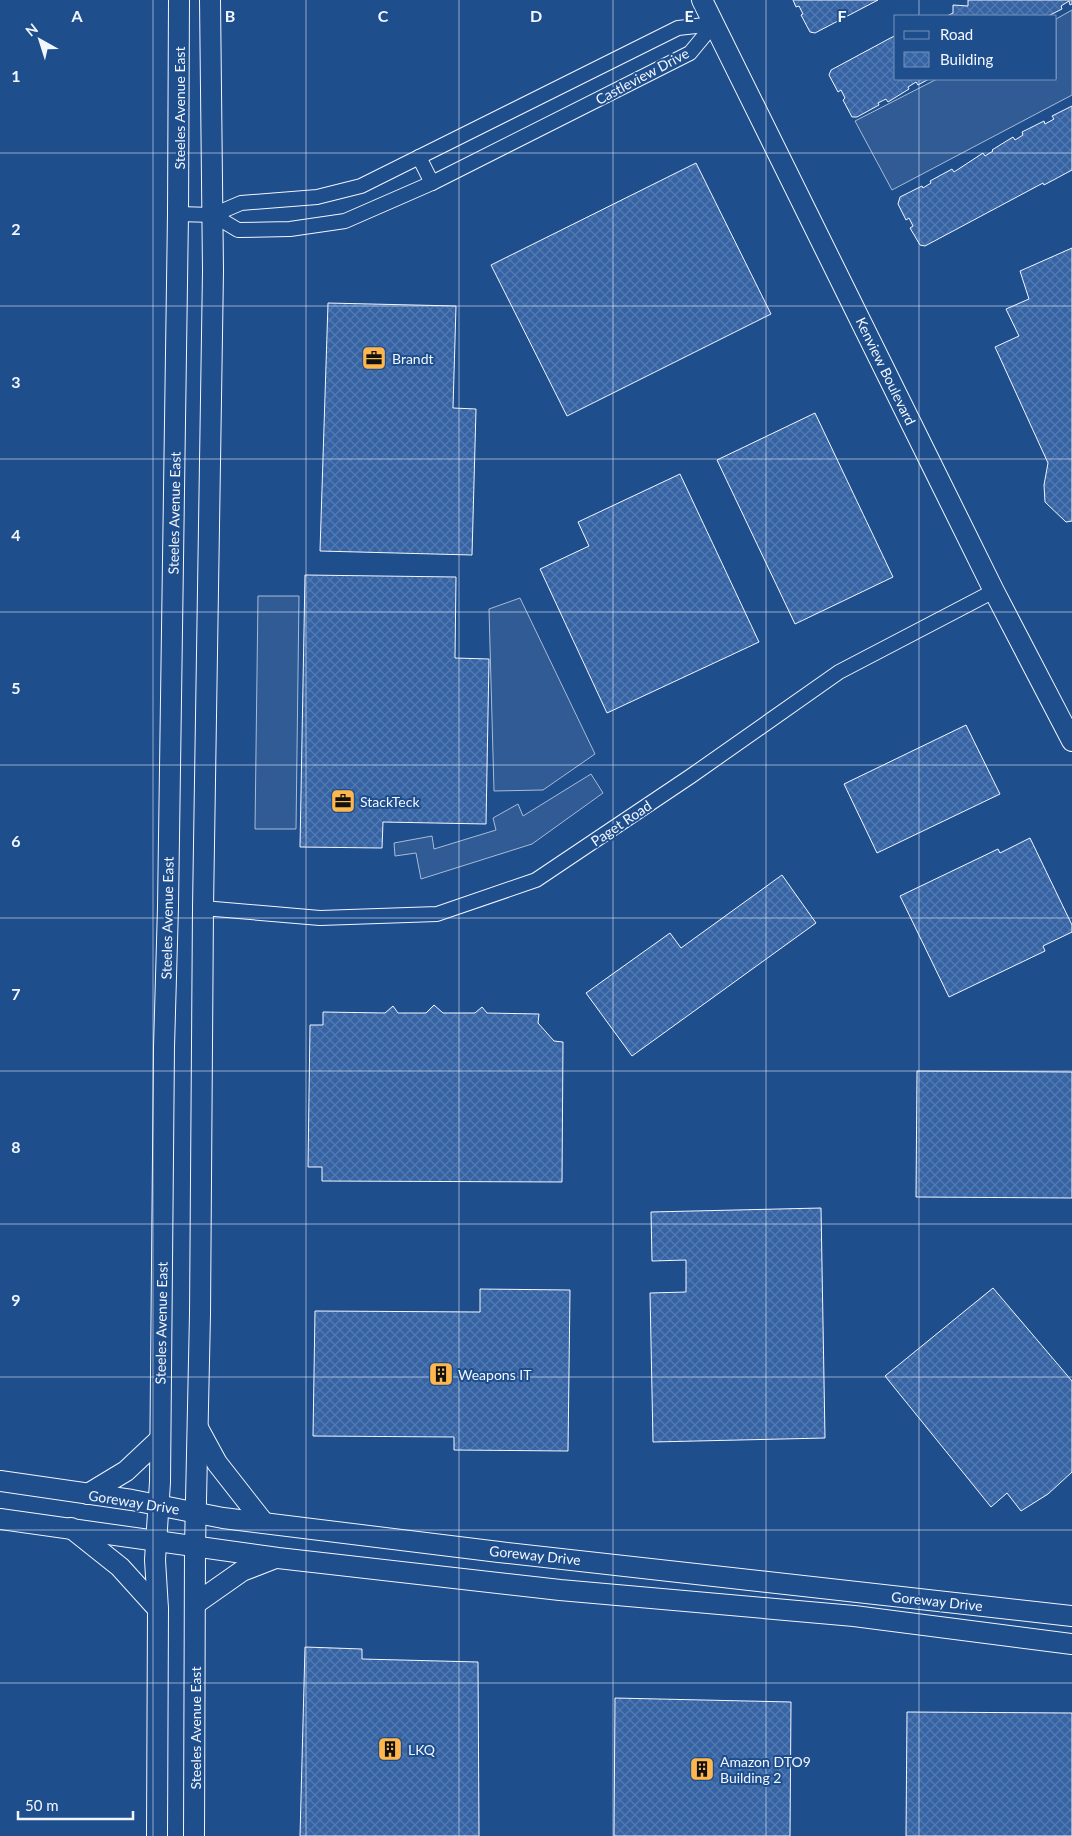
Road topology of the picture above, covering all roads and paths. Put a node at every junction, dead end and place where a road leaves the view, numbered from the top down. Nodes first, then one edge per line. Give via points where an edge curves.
1 (179, 0) edge
2 (210, 0) edge
3 (702, 0) edge
4 (714, 24) junction
5 (418, 157) junction
6 (432, 183) junction
7 (178, 214) junction
8 (213, 215) junction
9 (994, 591) junction
10 (1072, 741) edge
11 (203, 908) junction
12 (198, 1426) junction
13 (160, 1440) junction
14 (0, 1481) edge
15 (88, 1494) junction
16 (158, 1505) junction
17 (196, 1512) junction
18 (0, 1519) edge
19 (264, 1523) junction
20 (71, 1528) junction
21 (156, 1540) junction
22 (195, 1547) junction
23 (278, 1558) junction
24 (195, 1604) junction
25 (158, 1609) junction
26 (1072, 1616) edge
27 (1072, 1644) edge
28 (157, 1836) edge
29 (194, 1836) edge

1 - 7 main road, Steeles Avenue East
2 - 8 main road, Steeles Avenue East
3 - 4 main road, Kenview Boulevard
4 - 5 street, Castleview Drive via 678,28
4 - 6 street, Castleview Drive via 690,53
4 - 9 main road, Kenview Boulevard
5 - 6 street
5 - 8 street, Castleview Drive via 361,186 317,197 241,203
6 - 8 street, Castleview Drive via 345,222 290,230 238,230
7 - 8 street, Castleview Drive
7 - 13 main road, Steeles Avenue East
8 - 11 main road, Steeles Avenue East
9 - 10 main road, Kenview Boulevard
9 - 11 street, Paget Road via 838,672 692,776 536,880 437,914 320,918
11 - 12 main road, Steeles Avenue East
12 - 17 main road, Steeles Avenue East
12 - 19 main road via 217,1463
13 - 15 main road via 126,1471
13 - 16 main road, Steeles Avenue East
14 - 15 main road, Goreway Drive
15 - 16 main road, Goreway Drive
16 - 17 main road, Goreway Drive
16 - 21 main road, Steeles Avenue East
17 - 19 main road, Goreway Drive
17 - 22 main road, Steeles Avenue East
18 - 20 main road, Goreway Drive
19 - 26 main road, Goreway Drive
20 - 21 main road, Goreway Drive
20 - 25 main road via 120,1567
21 - 22 main road, Goreway Drive
21 - 25 main road, Steeles Avenue East
22 - 23 main road, Goreway Drive
22 - 24 main road, Steeles Avenue East
23 - 24 main road via 242,1571
23 - 27 main road, Goreway Drive via 560,1590 854,1616
24 - 29 main road, Steeles Avenue East
25 - 28 main road, Steeles Avenue East

